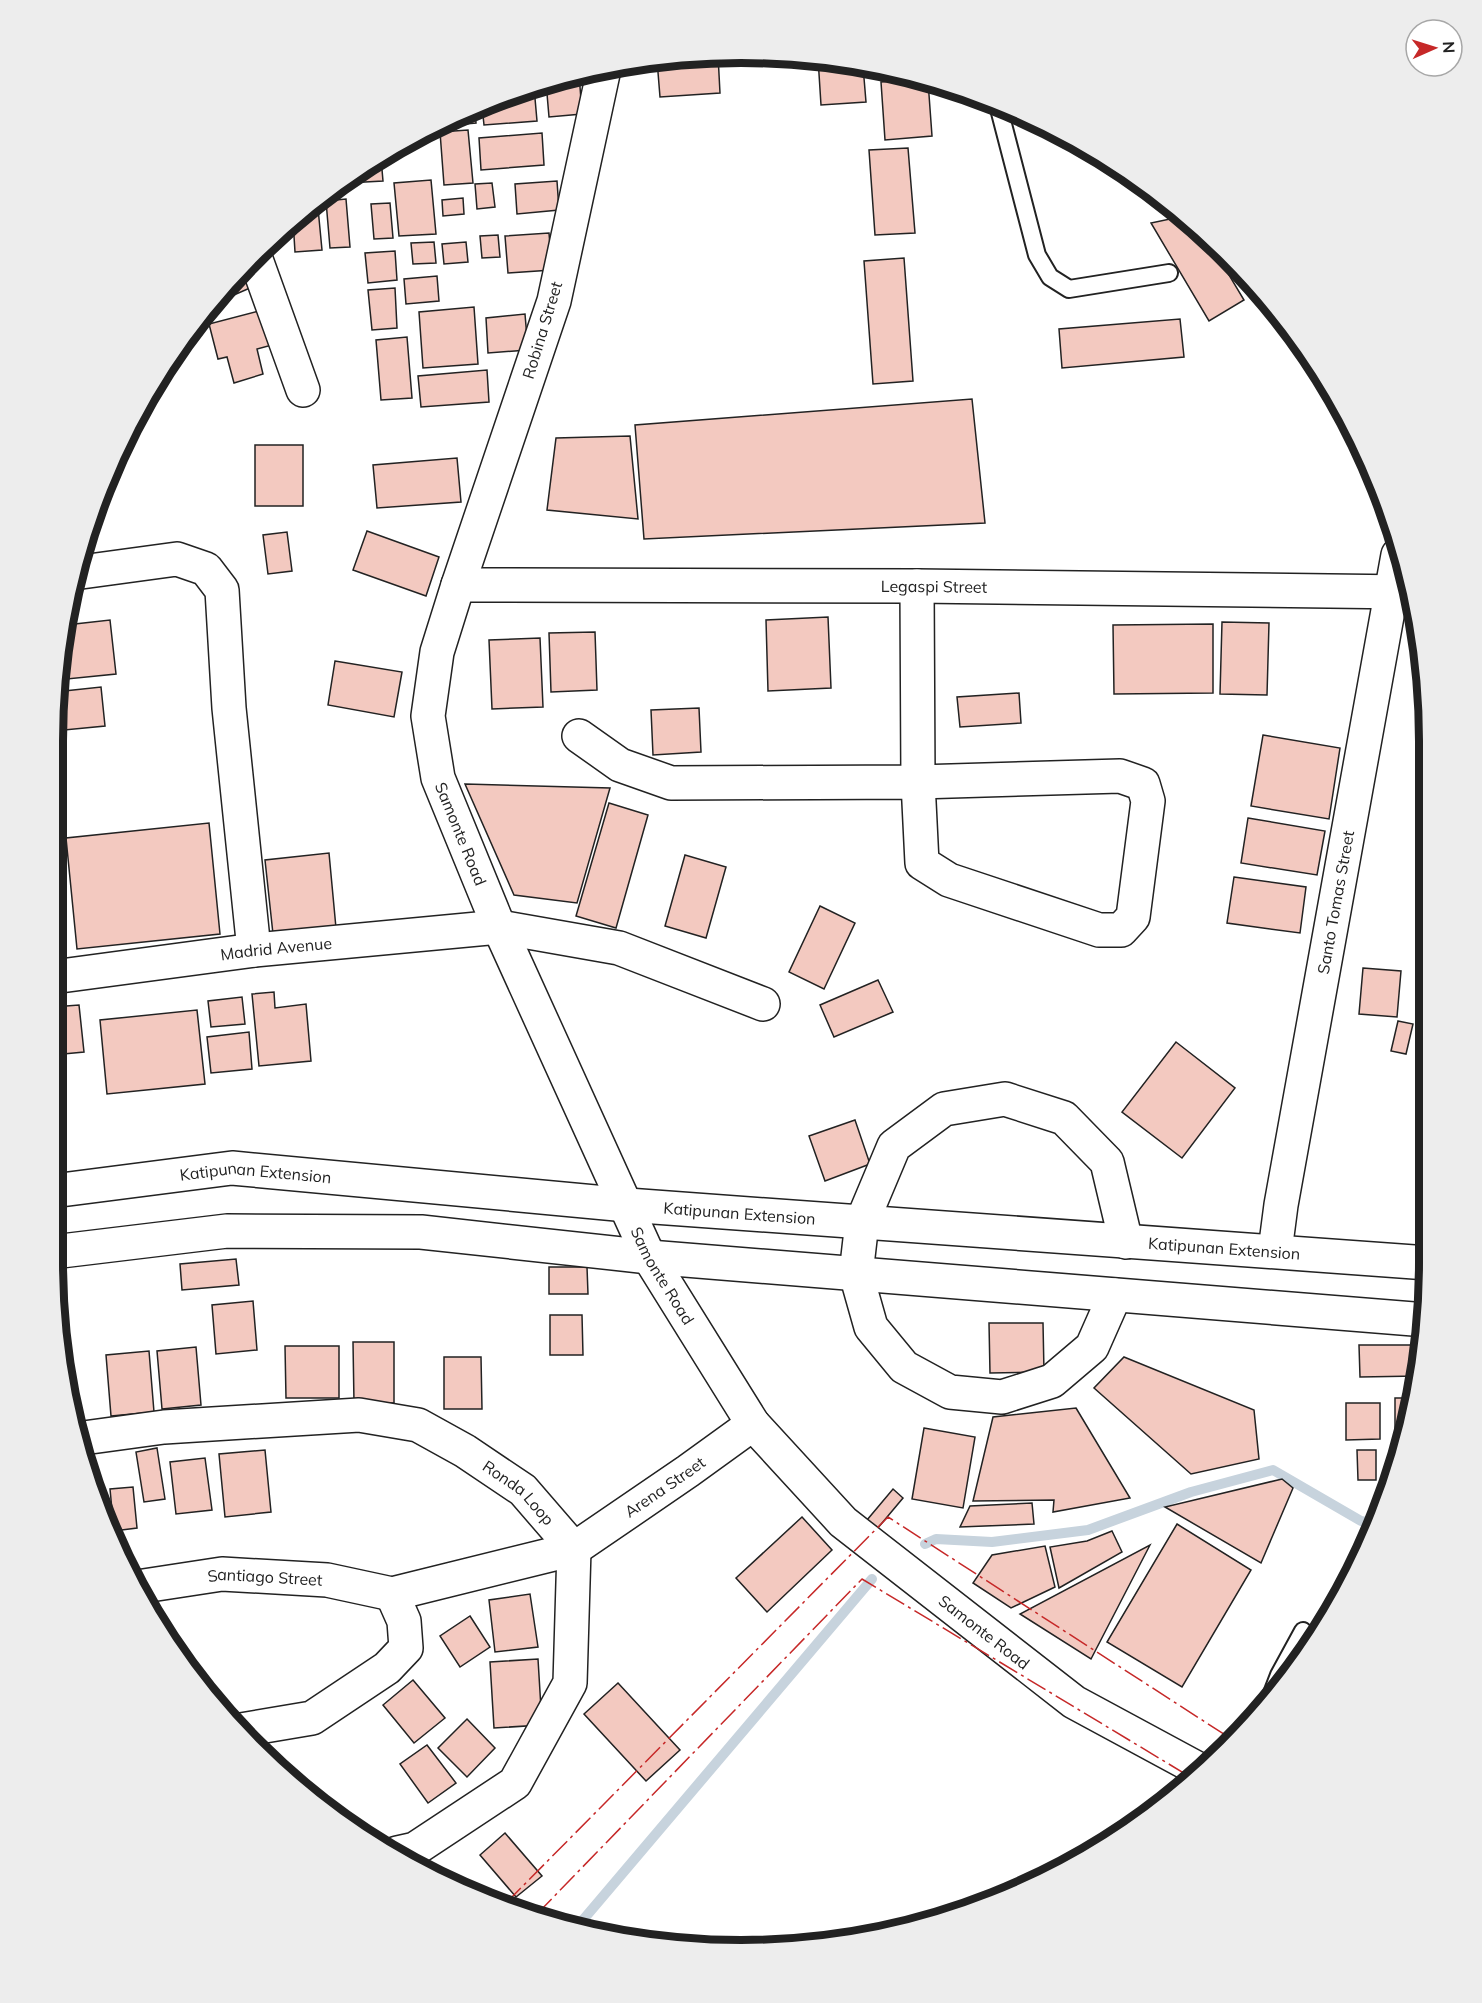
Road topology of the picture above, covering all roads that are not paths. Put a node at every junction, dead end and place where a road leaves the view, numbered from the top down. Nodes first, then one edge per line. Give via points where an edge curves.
1 (602, 78) edge
2 (1001, 115) edge
3 (258, 266) edge
4 (1169, 273) dead end
5 (303, 390) dead end
6 (85, 572) edge
7 (1399, 577) edge
8 (458, 585) junction
9 (917, 586) junction
10 (1399, 593) edge
11 (579, 736) dead end
12 (918, 782) junction
13 (499, 927) junction
14 (254, 950) junction
15 (63, 976) edge
16 (763, 1004) dead end
17 (63, 1190) edge
18 (627, 1205) junction
19 (862, 1222) junction
20 (1126, 1242) junction
21 (63, 1251) edge
22 (1275, 1251) junction
23 (649, 1257) junction
24 (1419, 1262) edge
25 (856, 1274) junction
26 (1115, 1295) junction
27 (1416, 1319) edge
28 (753, 1424) junction
29 (86, 1437) edge
30 (574, 1549) junction
31 (146, 1586) edge
32 (392, 1594) junction
33 (1303, 1631) dead end
34 (1279, 1675) edge
35 (250, 1728) edge
36 (1194, 1767) edge
37 (406, 1851) edge

1 - 8 street, Robina Street via 554,301
2 - 4 lane via 1037,255 1050,277 1069,289
3 - 5 street
6 - 14 street via 177,559 206,569 222,590 228,708
7 - 10 street, Santo Tomas Street
8 - 9 street, Legaspi Street
8 - 13 street, Samonte Road via 437,652 428,716 438,778
9 - 10 street, Legaspi Street
9 - 12 street
10 - 22 street, Santo Tomas Street
11 - 12 street via 620,765 671,783
12 - 12 street via 922,862 949,880 1099,930 1121,930 1133,917 1148,801 1143,784 1120,776
13 - 14 street, Madrid Avenue
13 - 16 street, Madrid Avenue via 620,948
13 - 18 street, Samonte Road
14 - 15 street, Madrid Avenue
17 - 18 street, Katipunan Extension via 232,1168
18 - 19 street, Katipunan Extension
18 - 23 street, Samonte Road
19 - 20 street, Katipunan Extension
19 - 20 street via 894,1146 944,1110 1005,1099 1064,1118 1107,1162
19 - 25 street
20 - 22 street, Katipunan Extension
21 - 23 street via 227,1231 421,1232
22 - 24 street, Katipunan Extension
23 - 25 street
23 - 28 street, Samonte Road
25 - 26 street
25 - 26 street via 871,1327 904,1368 950,1392 1002,1397 1052,1381 1092,1347
26 - 27 street
28 - 30 street, Arena Street
28 - 36 street, Samonte Road via 843,1522 1074,1702
29 - 30 street, Ronda Loop via 164,1427 359,1415 418,1425 523,1490
30 - 32 street, Santiago Street
30 - 37 street via 570,1683 515,1783 416,1849
31 - 32 street, Santiago Street via 222,1575 327,1580
32 - 35 street via 404,1621 406,1648 387,1668 312,1718
33 - 34 lane

